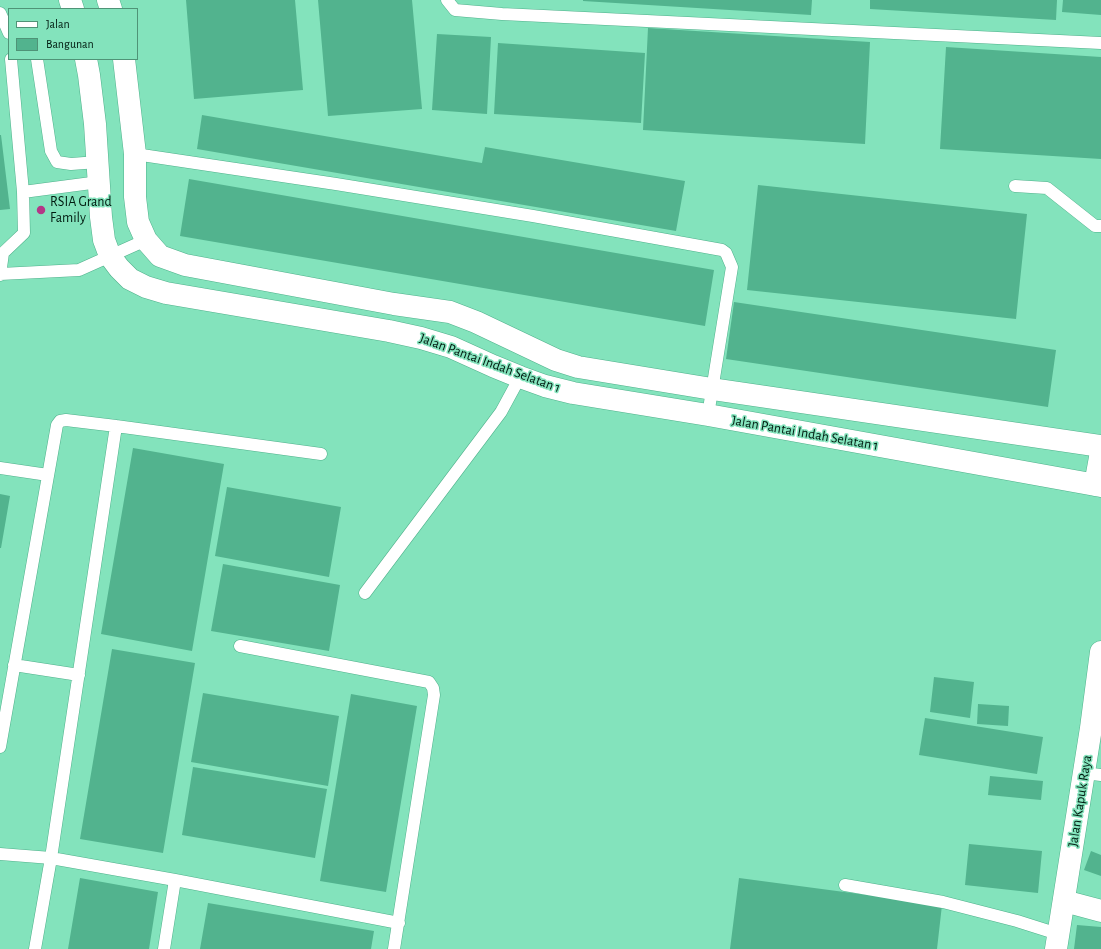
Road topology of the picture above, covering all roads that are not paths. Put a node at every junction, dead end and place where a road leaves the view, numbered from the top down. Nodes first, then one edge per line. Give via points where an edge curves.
1 (447, 0) edge
2 (0, 13) edge
3 (8, 31) edge
4 (1101, 42) edge
5 (11, 60) edge
6 (37, 60) edge
7 (86, 60) edge
8 (124, 60) edge
9 (135, 154) junction
10 (98, 172) junction
11 (1015, 186) dead end
12 (23, 192) junction
13 (1101, 226) edge
14 (146, 240) junction
15 (110, 256) junction
16 (0, 274) edge
17 (520, 377) junction
18 (712, 389) junction
19 (708, 415) junction
20 (116, 426) junction
21 (1101, 446) edge
22 (1101, 452) edge
23 (321, 454) dead end
24 (0, 468) edge
25 (48, 475) junction
26 (1098, 486) edge
27 (365, 593) dead end
28 (240, 646) dead end
29 (1101, 652) edge
30 (14, 665) junction
31 (79, 675) junction
32 (1096, 729) edge
33 (0, 747) edge
34 (1092, 774) edge
35 (0, 854) edge
36 (52, 858) junction
37 (175, 880) junction
38 (845, 885) dead end
39 (1064, 901) junction
40 (1101, 911) edge
41 (399, 923) junction
42 (1057, 941) edge
43 (35, 949) edge
44 (164, 949) edge
45 (394, 949) edge

1 - 4 lane via 455,10 502,14
2 - 3 lane
5 - 12 lane
6 - 10 lane via 51,151 57,162
7 - 10 street, Jalan Pantai Indah Selatan 1 via 95,124
8 - 9 street, Jalan Pantai Indah Selatan 1
9 - 14 street, Jalan Pantai Indah Selatan 1 via 138,222
9 - 18 lane via 526,215 722,250 732,267
10 - 12 lane
10 - 15 street, Jalan Pantai Indah Selatan 1 via 104,240
11 - 13 lane via 1047,188 1095,226
12 - 16 lane via 24,233 4,253
14 - 15 lane
14 - 18 street, Jalan Pantai Indah Selatan 1 via 160,256 185,265 450,312 556,360 578,367
15 - 16 lane via 79,270
15 - 17 street, Jalan Pantai Indah Selatan 1 via 130,279 166,293 421,338 451,347
17 - 19 street, Jalan Pantai Indah Selatan 1 via 573,392
17 - 27 lane via 501,412
18 - 19 lane
18 - 21 street, Jalan Pantai Indah Selatan 1
19 - 26 street, Jalan Pantai Indah Selatan 1
20 - 23 lane
20 - 25 lane via 60,421 57,425
20 - 31 lane
22 - 26 street
24 - 25 lane
25 - 30 lane
28 - 41 lane via 429,682 433,688
29 - 32 street, Jalan Kapuk Raya
30 - 31 lane
30 - 33 lane
31 - 36 lane
32 - 34 street, Jalan Kapuk Raya
34 - 39 street, Jalan Kapuk Raya
35 - 36 lane
36 - 37 lane
36 - 43 lane
37 - 41 lane
37 - 44 lane
38 - 42 lane via 943,902 1018,921
39 - 40 street
39 - 42 street, Jalan Kapuk Raya
41 - 45 lane

